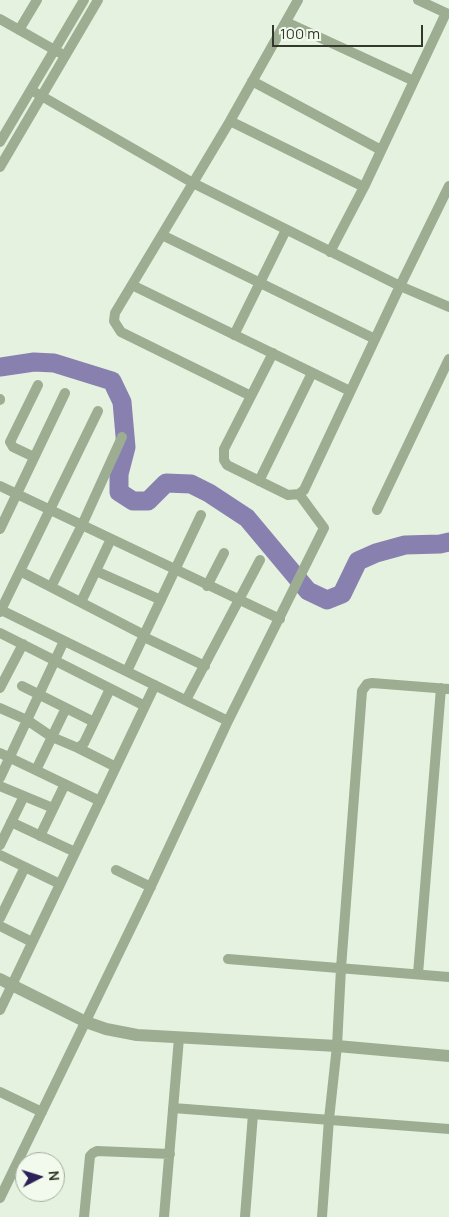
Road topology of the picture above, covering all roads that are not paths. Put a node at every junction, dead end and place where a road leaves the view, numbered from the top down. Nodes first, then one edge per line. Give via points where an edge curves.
1 (37, 0) edge
2 (84, 0) edge
3 (98, 0) edge
4 (298, 0) edge
5 (418, 0) edge
6 (447, 14) edge
7 (0, 19) edge
8 (286, 22) junction
9 (19, 30) junction
10 (54, 50) junction
11 (65, 56) junction
12 (252, 81) junction
13 (414, 81) junction
14 (31, 90) junction
15 (42, 96) junction
16 (230, 121) junction
17 (3, 130) edge
18 (17, 138) junction
19 (0, 142) edge
20 (381, 150) junction
21 (0, 167) edge
22 (193, 183) junction
23 (449, 186) edge
24 (364, 187) junction
25 (286, 230) junction
26 (162, 235) junction
27 (330, 252) junction
28 (260, 282) junction
29 (132, 285) junction
30 (400, 286) junction
31 (449, 308) edge
32 (234, 335) junction
33 (375, 339) junction
34 (273, 353) junction
35 (449, 360) edge
36 (312, 373) junction
37 (38, 386) dead end
38 (350, 391) junction
39 (65, 393) dead end
40 (251, 396) junction
41 (98, 411) dead end
42 (122, 438) dead end
43 (34, 458) junction
44 (259, 481) junction
45 (0, 486) edge
46 (17, 494) junction
47 (299, 494) junction
48 (51, 510) junction
49 (377, 510) dead end
50 (201, 515) dead end
51 (82, 525) junction
52 (0, 528) edge
53 (111, 540) junction
54 (224, 553) dead end
55 (260, 560) dead end
56 (174, 570) junction
57 (20, 571) junction
58 (96, 571) junction
59 (207, 586) junction
60 (51, 587) junction
61 (160, 600) junction
62 (239, 600) junction
63 (81, 602) junction
64 (0, 611) edge
65 (280, 619) junction
66 (0, 633) edge
67 (144, 634) junction
68 (64, 641) junction
69 (23, 644) junction
70 (55, 660) junction
71 (204, 666) junction
72 (127, 671) junction
73 (3, 677) edge
74 (155, 685) junction
75 (22, 686) dead end
76 (0, 688) edge
77 (110, 689) junction
78 (445, 689) edge
79 (39, 695) junction
80 (186, 700) junction
81 (145, 706) junction
82 (0, 708) edge
83 (66, 708) junction
84 (27, 720) junction
85 (228, 720) junction
86 (94, 722) junction
87 (52, 737) junction
88 (78, 748) junction
89 (5, 755) edge
90 (116, 767) junction
91 (36, 770) junction
92 (0, 778) edge
93 (65, 784) junction
94 (0, 786) edge
95 (24, 796) junction
96 (100, 801) junction
97 (53, 808) junction
98 (11, 822) junction
99 (40, 836) junction
100 (0, 845) edge
101 (75, 852) junction
102 (0, 855) edge
103 (25, 867) junction
104 (116, 870) dead end
105 (60, 884) junction
106 (151, 887) junction
107 (4, 897) edge
108 (0, 918) edge
109 (0, 926) edge
110 (32, 942) junction
111 (228, 959) dead end
112 (341, 968) junction
113 (418, 974) junction
114 (449, 977) edge
115 (0, 979) edge
116 (12, 984) junction
117 (0, 1010) edge
118 (86, 1022) junction
119 (179, 1038) junction
120 (337, 1046) junction
121 (449, 1056) edge
122 (0, 1092) edge
123 (173, 1108) junction
124 (42, 1112) junction
125 (253, 1114) junction
126 (329, 1119) junction
127 (449, 1129) edge
128 (170, 1154) junction
129 (0, 1198) edge
130 (84, 1217) edge
131 (164, 1217) edge
132 (244, 1217) edge
133 (322, 1217) edge

1 - 9 street
2 - 10 street
3 - 11 street
4 - 8 street
5 - 6 street
6 - 13 street
7 - 9 street
8 - 12 street
8 - 13 street
9 - 10 street
10 - 11 street
10 - 14 street
11 - 15 street
12 - 16 street
12 - 20 street
13 - 20 street
14 - 15 street
14 - 17 street
15 - 18 street
15 - 22 street
16 - 22 street
16 - 24 street
17 - 18 street
17 - 19 street
18 - 21 street
20 - 24 street
22 - 25 street
22 - 26 street
23 - 30 street
24 - 27 street
25 - 27 street
25 - 28 street
26 - 28 street
26 - 29 street
27 - 30 street
28 - 32 street
28 - 33 street
29 - 32 street
29 - 40 street via 115,313 114,321 121,332
30 - 31 street
30 - 33 street
32 - 34 street
33 - 38 street
34 - 36 street
34 - 40 street
35 - 49 street
36 - 38 street
36 - 44 street
37 - 43 street via 10,442
38 - 47 street via 304,490
39 - 43 street
40 - 44 street via 224,449 224,460 227,465
41 - 48 street
42 - 51 street
43 - 46 street
44 - 47 street via 288,495
45 - 46 street
46 - 48 street
46 - 52 street
47 - 65 street via 324,528
48 - 51 street
48 - 57 street
50 - 56 street
51 - 53 street
51 - 60 street
53 - 56 street
53 - 58 street
54 - 59 street
55 - 62 street
56 - 59 street
56 - 61 street
57 - 60 street
57 - 64 street
58 - 61 street
58 - 63 street
59 - 62 street
60 - 63 street
61 - 67 street
62 - 65 street
62 - 71 street
63 - 67 street
64 - 68 street
65 - 85 street
66 - 69 street
67 - 71 street via 146,638
67 - 72 street
68 - 70 street
68 - 72 street
69 - 70 street
69 - 73 street
70 - 77 street
70 - 79 street
71 - 80 street
72 - 74 street
73 - 76 street
74 - 80 street
74 - 81 street
75 - 79 street
77 - 81 street
77 - 86 street
78 - 112 street via 372,683 362,691
78 - 113 street
79 - 83 street
79 - 84 street
80 - 85 street
81 - 90 street
82 - 84 street
83 - 86 street
83 - 87 street
84 - 87 street
84 - 89 street
85 - 106 street
86 - 88 street
87 - 88 street
87 - 91 street
88 - 90 street
89 - 91 street
89 - 92 street
90 - 96 street
91 - 93 street
93 - 96 street
93 - 97 street
94 - 95 street
95 - 97 street
95 - 98 street
96 - 101 street
97 - 99 street
98 - 99 street
98 - 100 street
99 - 101 street
101 - 105 street
102 - 103 street
103 - 105 street
103 - 107 street
104 - 106 street
105 - 110 street
106 - 118 street
107 - 108 street
109 - 110 street
110 - 116 street
111 - 112 street
112 - 113 street
112 - 120 street
113 - 114 street
115 - 116 street
116 - 117 street
116 - 118 street
118 - 119 street via 137,1035
118 - 124 street
119 - 120 street
119 - 123 street
120 - 121 street
120 - 126 street
122 - 124 street
123 - 125 street
123 - 128 street
124 - 129 street
125 - 126 street
125 - 132 street
126 - 127 street
126 - 133 street
128 - 130 street via 93,1153 90,1156
128 - 131 street

